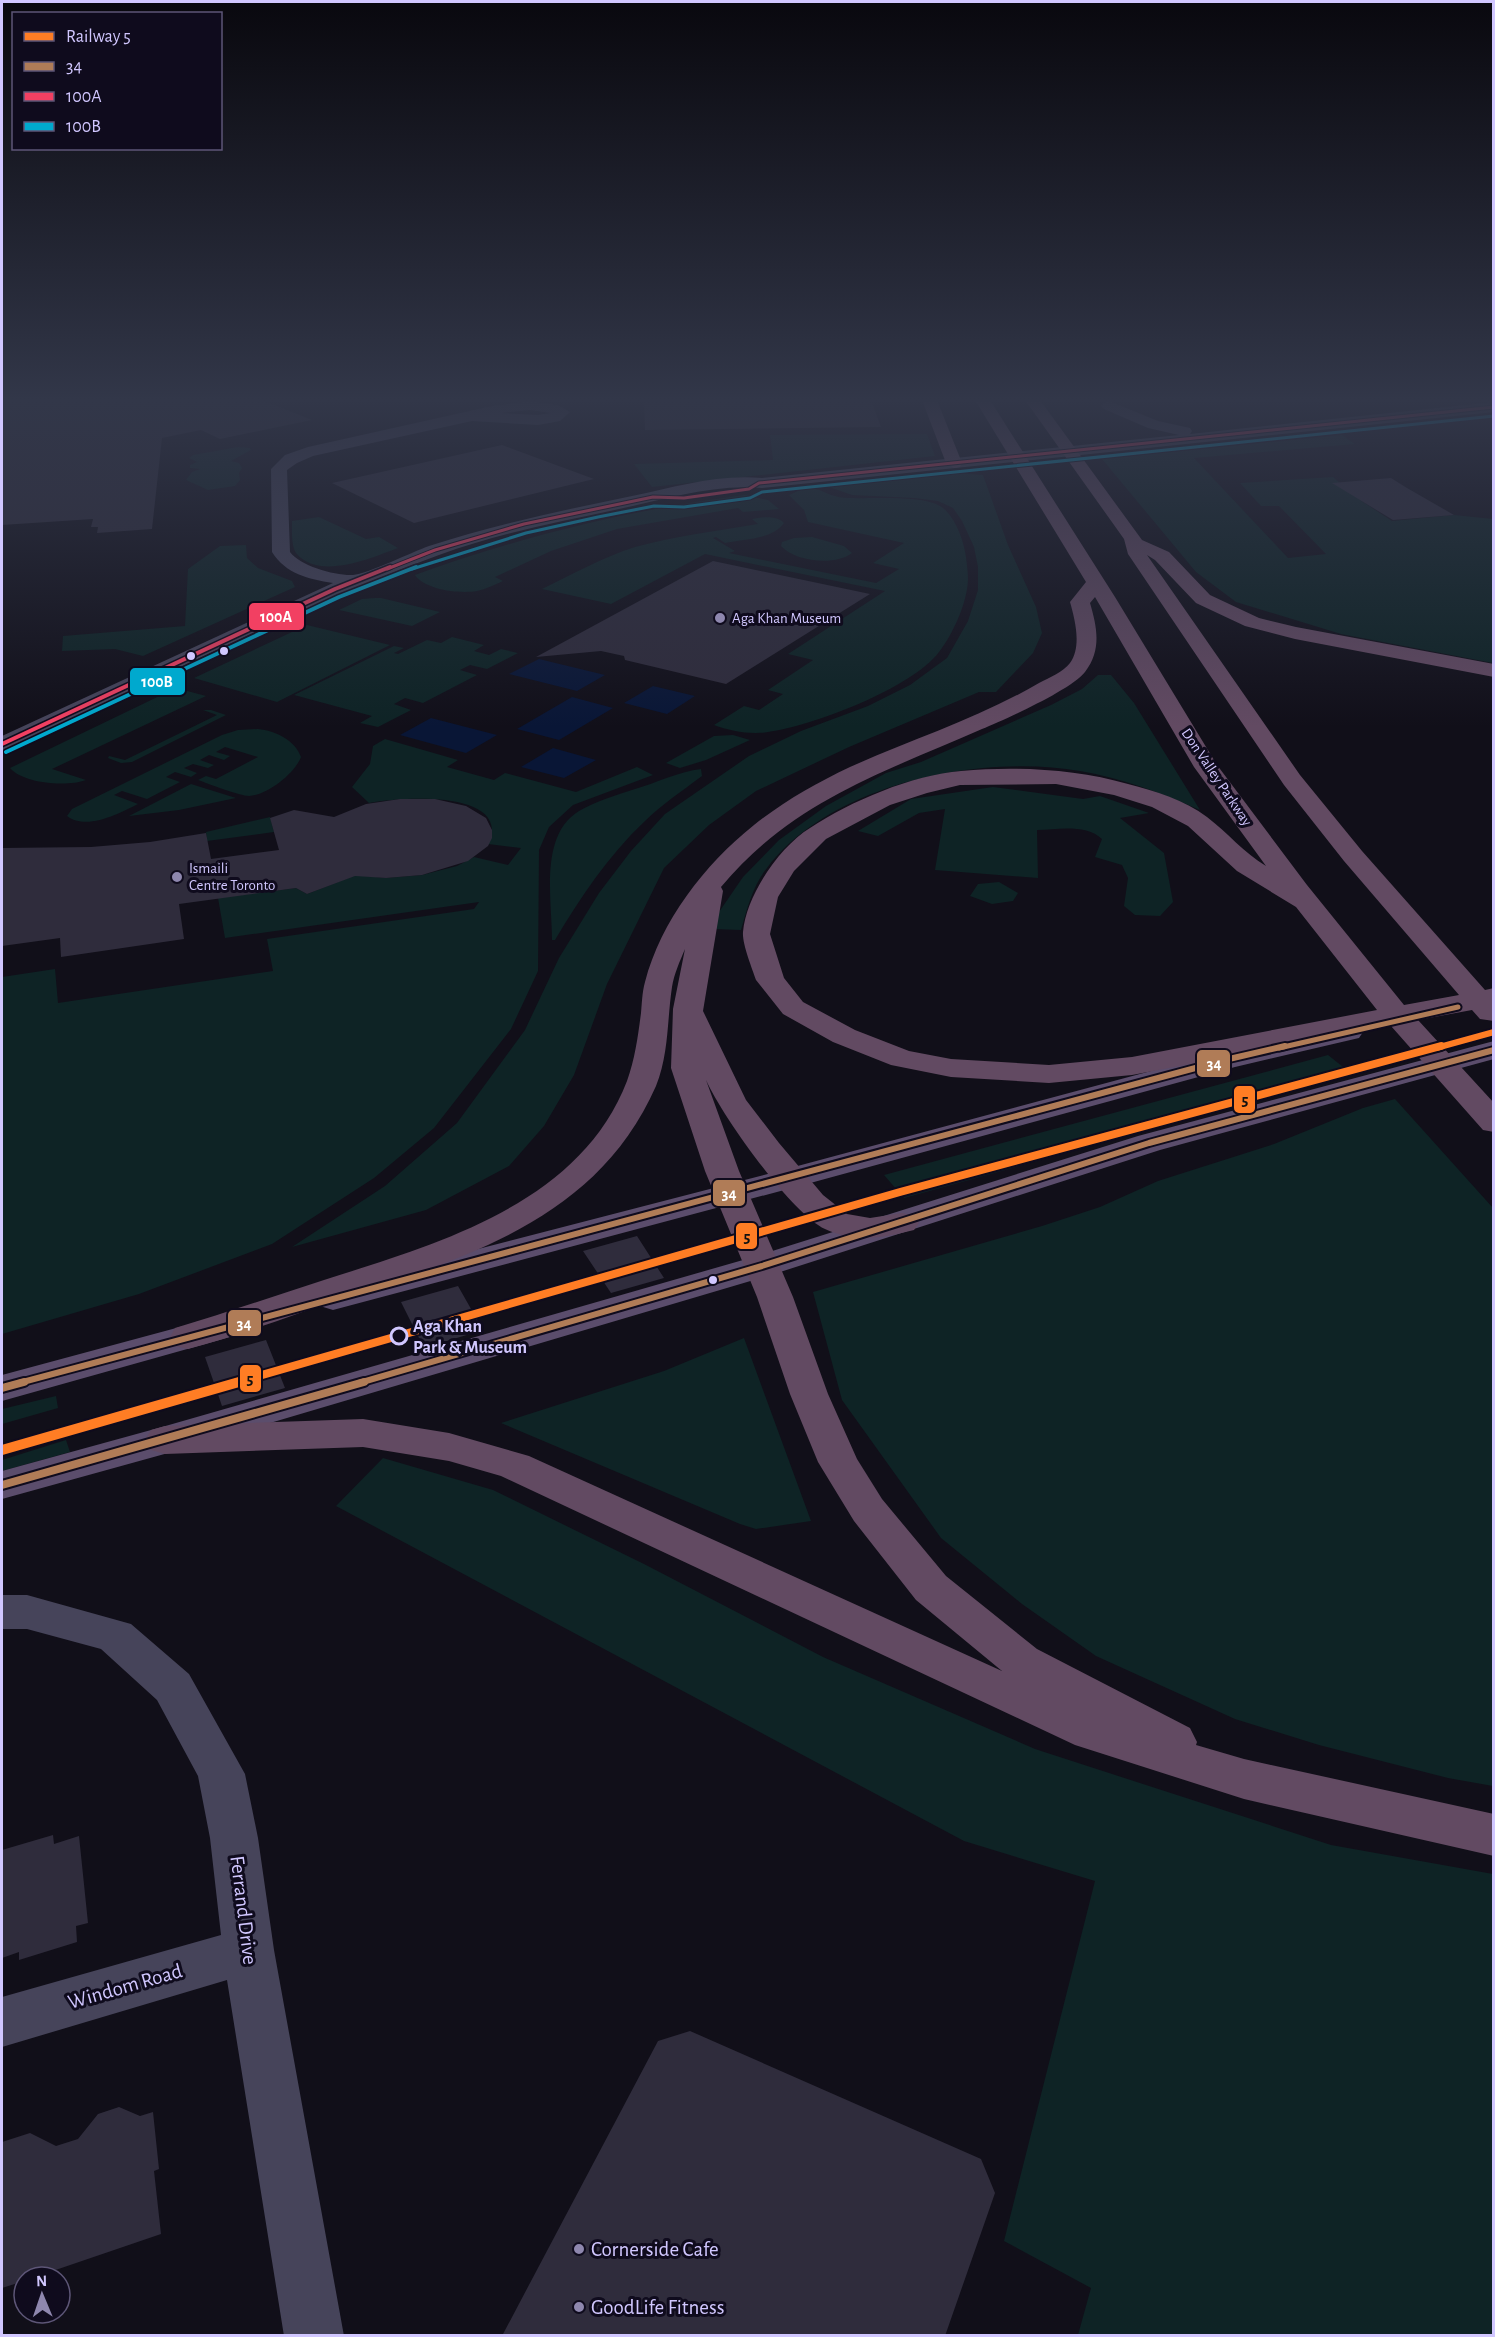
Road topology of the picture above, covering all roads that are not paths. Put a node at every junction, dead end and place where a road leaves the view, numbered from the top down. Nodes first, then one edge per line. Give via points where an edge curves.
1 (279, 509) edge
2 (595, 509) edge
3 (1050, 509) edge
4 (1111, 509) edge
5 (1134, 539) junction
6 (354, 581) junction
7 (1096, 583) junction
8 (1494, 671) edge
9 (2, 744) edge
10 (712, 881) junction
11 (1306, 901) junction
12 (1494, 998) edge
13 (688, 1010) junction
14 (1494, 1017) edge
15 (1494, 1050) edge
16 (1494, 1123) edge
17 (791, 1178) junction
18 (732, 1194) junction
19 (902, 1223) junction
20 (762, 1266) junction
21 (188, 1337) junction
22 (2, 1388) edge
23 (165, 1440) junction
24 (2, 1485) edge
25 (2, 1612) edge
26 (1244, 1779) junction
27 (1494, 1835) edge
28 (248, 1950) junction
29 (2, 2022) edge
30 (314, 2336) edge

1 - 6 street via 283,557 304,570
2 - 6 street via 465,540
3 - 7 highway, Don Valley Parkway
4 - 5 highway
5 - 8 highway via 1162,556 1203,599 1252,622
5 - 14 highway via 1137,554 1292,780
6 - 9 street
7 - 10 highway via 1080,602 1088,631 1076,669 1016,707 870,767 789,810 756,836
7 - 11 highway, Don Valley Parkway via 1206,767
10 - 13 highway
10 - 21 highway via 681,925 659,983 655,1023 641,1084 623,1120 594,1161 563,1190 480,1238
11 - 12 highway via 1245,865 1197,821 1161,802 1056,777 960,778 881,800 817,834 784,867 771,887 756,934 770,980 794,1008 844,1036 902,1059 974,1070 1049,1074 1132,1066
11 - 16 highway, Don Valley Parkway via 1382,998
12 - 17 main road via 1229,1059
13 - 17 highway via 731,1101
13 - 18 highway via 686,1068
15 - 19 main road via 1149,1143
17 - 18 main road
17 - 19 highway via 811,1202 835,1221 870,1229
18 - 20 highway
18 - 21 main road
19 - 20 main road
20 - 23 main road
20 - 26 highway via 838,1462 868,1510 931,1588 1021,1661
21 - 22 main road
23 - 24 main road
23 - 26 highway via 363,1433 449,1447 515,1466 1091,1732
25 - 28 street, Ferrand Drive via 27,1612 115,1636 173,1687 221,1774 234,1838
26 - 27 highway
28 - 29 street, Windom Road
28 - 30 street, Ferrand Drive

